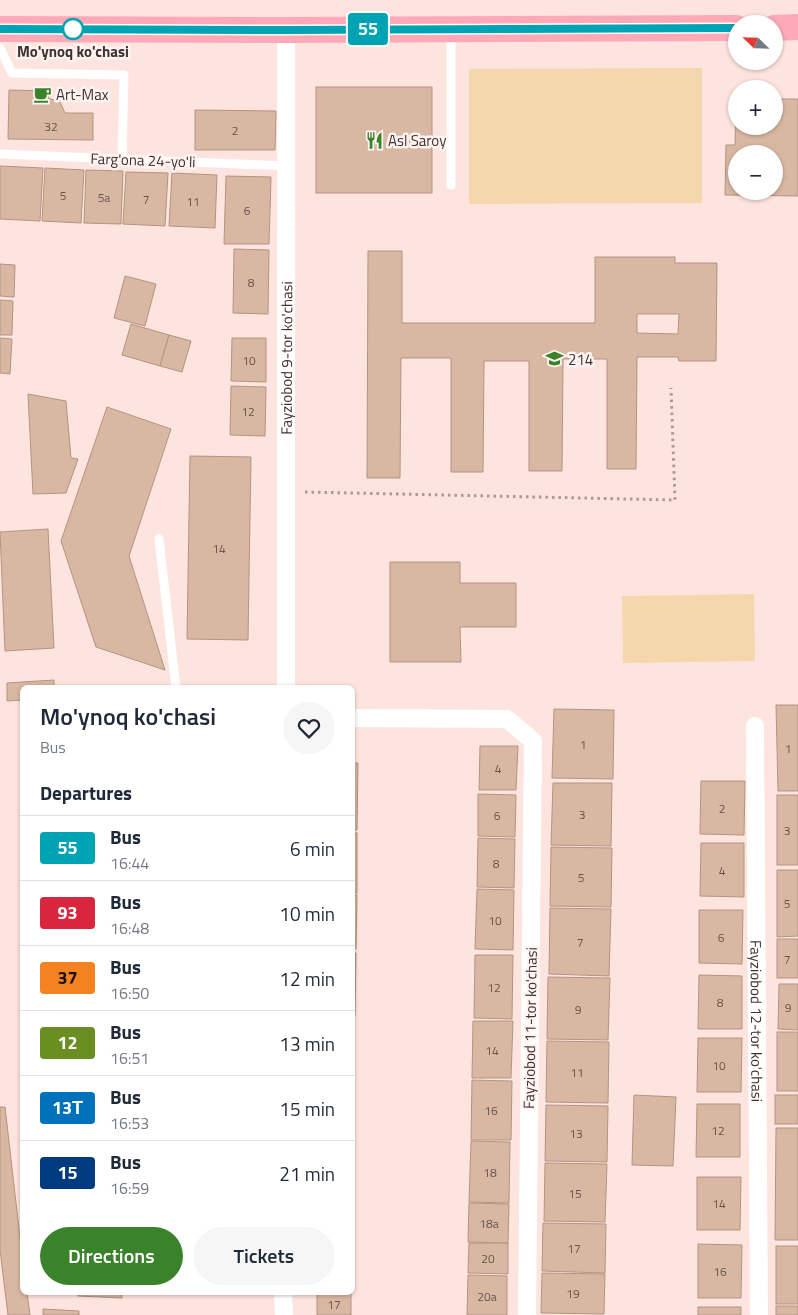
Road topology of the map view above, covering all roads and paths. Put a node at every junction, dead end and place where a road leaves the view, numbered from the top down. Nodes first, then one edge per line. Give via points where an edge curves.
1 (0, 28) edge
2 (728, 28) edge
3 (783, 28) edge
4 (798, 28) edge
5 (451, 29) junction
6 (286, 30) junction
7 (0, 48) edge
8 (0, 154) edge
9 (122, 159) junction
10 (287, 166) junction
11 (452, 186) dead end
12 (671, 388) dead end
13 (284, 493) junction
14 (159, 539) dead end
15 (176, 685) edge
16 (286, 685) edge
17 (355, 718) edge
18 (755, 726) dead end
19 (283, 1295) edge
20 (284, 1315) edge
21 (526, 1315) edge
22 (759, 1315) edge

1 - 6 main road
2 - 5 main road
3 - 4 main road
5 - 6 main road
5 - 11 lane
6 - 10 street, Fayziobod 9-tor ko'chasi
7 - 9 lane via 12,73 124,75
8 - 9 lane, Farg'ona 24-yo'li
9 - 10 lane, Farg'ona 24-yo'li
10 - 13 street, Fayziobod 9-tor ko'chasi
12 - 13 path via 675,500
13 - 16 street, Fayziobod 9-tor ko'chasi
14 - 15 lane
17 - 21 street, Fayziobod 11-tor ko'chasi via 507,719 533,741
18 - 22 street, Fayziobod 12-tor ko'chasi
19 - 20 street

